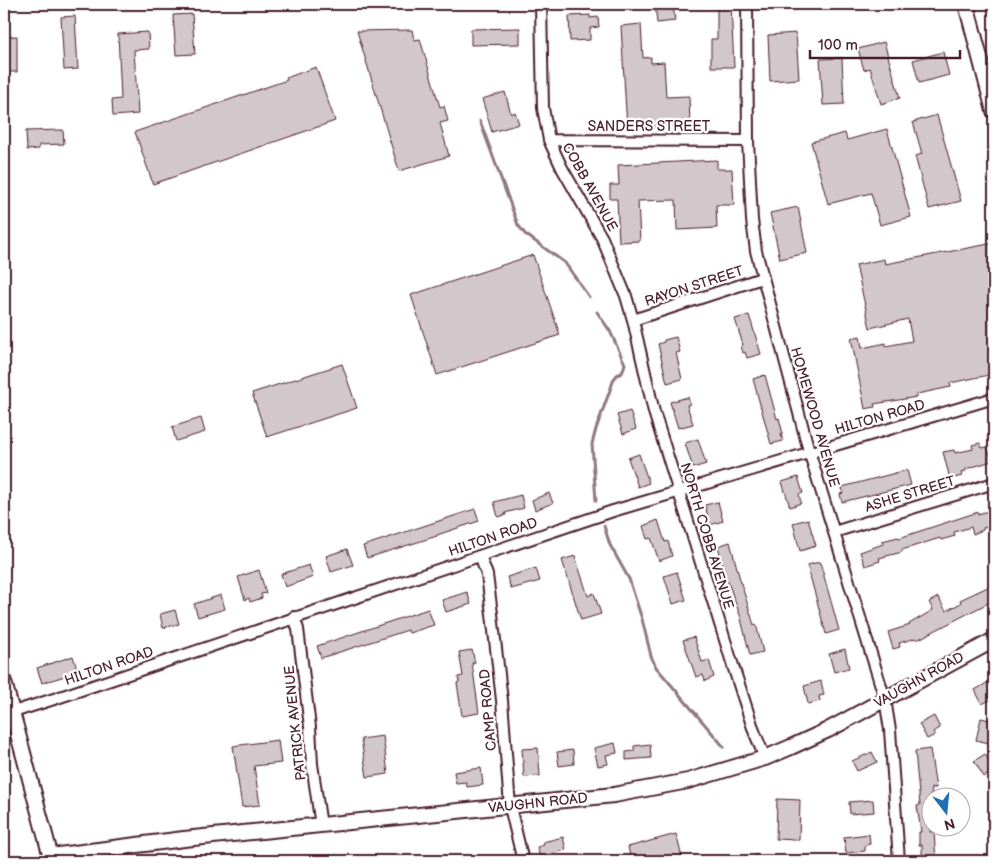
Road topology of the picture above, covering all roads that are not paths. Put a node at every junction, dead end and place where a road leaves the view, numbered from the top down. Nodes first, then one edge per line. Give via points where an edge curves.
1 (541, 4) edge
2 (747, 4) edge
3 (966, 4) edge
4 (994, 111) edge
5 (549, 140) junction
6 (748, 140) junction
7 (762, 278) junction
8 (633, 320) junction
9 (994, 398) edge
10 (810, 451) junction
11 (994, 483) edge
12 (678, 490) junction
13 (834, 532) junction
14 (480, 556) junction
15 (294, 618) junction
16 (994, 640) edge
17 (4, 682) edge
18 (885, 699) junction
19 (8, 714) edge
20 (765, 758) junction
21 (510, 807) junction
22 (321, 826) junction
23 (51, 858) edge
24 (523, 861) edge
25 (899, 861) edge

1 - 5 street, COBB AVENUE via 544,108
2 - 6 street, HOMEWOOD AVENUE
3 - 4 street
5 - 6 street, SANDERS STREET
5 - 8 street, COBB AVENUE via 618,272
6 - 7 street, HOMEWOOD AVENUE via 752,220
7 - 8 street, RAYON STREET
7 - 10 street, HOMEWOOD AVENUE
8 - 12 street, NORTH COBB AVENUE via 654,412
9 - 10 street, HILTON ROAD
10 - 12 street, HILTON ROAD
10 - 13 street, HOMEWOOD AVENUE
11 - 13 street, ASHE STREET
12 - 14 street, HILTON ROAD
12 - 20 street, NORTH COBB AVENUE
13 - 18 street, HOMEWOOD AVENUE
14 - 15 street, HILTON ROAD
14 - 21 street, CAMP ROAD via 492,614
15 - 19 street, HILTON ROAD
15 - 22 street, PATRICK AVENUE via 298,629
16 - 18 street, VAUGHN ROAD
17 - 19 street
18 - 20 street, VAUGHN ROAD via 828,730
18 - 25 street, HOMEWOOD AVENUE
19 - 23 street
20 - 21 street, VAUGHN ROAD via 656,788
21 - 22 street, VAUGHN ROAD
21 - 24 street, CAMP ROAD
22 - 23 street, VAUGHN ROAD via 184,839

